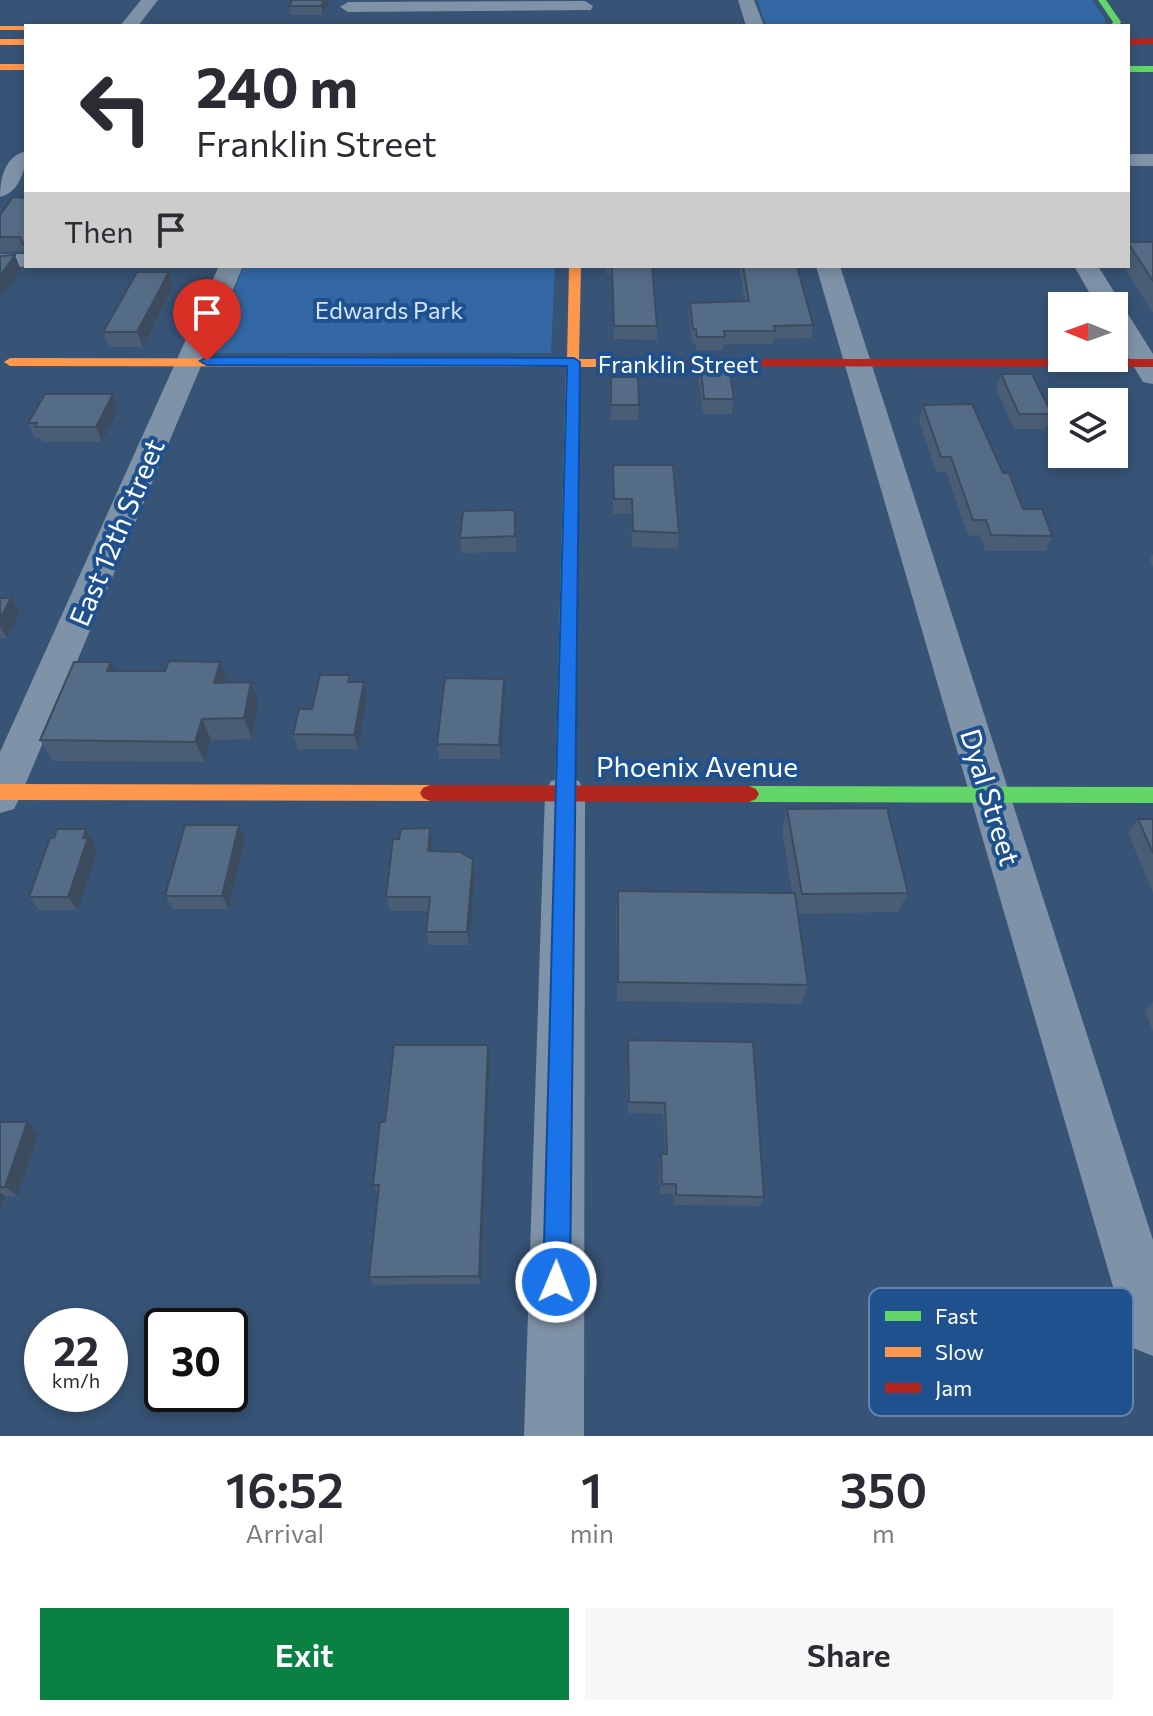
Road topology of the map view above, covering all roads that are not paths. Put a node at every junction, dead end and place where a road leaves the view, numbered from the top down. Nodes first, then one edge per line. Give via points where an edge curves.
1 (150, 0) edge
2 (746, 0) edge
3 (1102, 0) edge
4 (585, 3) edge
5 (346, 10) edge
6 (131, 24) edge
7 (580, 24) edge
8 (754, 24) edge
9 (1116, 24) edge
10 (0, 28) edge
11 (24, 28) edge
12 (0, 42) edge
13 (24, 42) edge
14 (1153, 42) edge
15 (1130, 43) edge
16 (0, 52) edge
17 (24, 52) edge
18 (1130, 54) edge
19 (1152, 66) edge
20 (0, 67) edge
21 (24, 67) edge
22 (1130, 69) edge
23 (24, 160) edge
24 (1130, 160) edge
25 (1153, 160) edge
26 (0, 190) edge
27 (0, 261) edge
28 (24, 261) edge
29 (230, 268) edge
30 (575, 268) edge
31 (829, 268) edge
32 (1087, 268) edge
33 (1102, 292) edge
34 (1128, 333) edge
35 (10, 362) dead end
36 (189, 362) junction
37 (574, 362) junction
38 (857, 363) junction
39 (1150, 367) edge
40 (1, 793) edge
41 (565, 793) junction
42 (991, 795) junction
43 (1153, 795) edge
44 (1153, 1328) edge
45 (554, 1436) edge

1 - 6 street
2 - 8 street
3 - 9 main road
4 - 5 street
4 - 7 street
10 - 11 main road
12 - 13 main road
14 - 15 main road
16 - 17 main road
18 - 19 main road
19 - 22 main road
20 - 21 main road
23 - 26 street
24 - 25 street
27 - 28 street
29 - 36 street, East 12th Street
30 - 37 main road
31 - 38 street, Dyal Street
32 - 33 street
34 - 39 street
35 - 36 main road, Franklin Street
36 - 37 main road, Franklin Street
36 - 40 street, East 12th Street
37 - 38 main road, Franklin Street
37 - 41 main road
38 - 39 main road, Franklin Street
38 - 42 street, Dyal Street
40 - 41 main road, Phoenix Avenue
41 - 42 main road, Phoenix Avenue
41 - 45 street
42 - 43 main road, Phoenix Avenue
42 - 44 street, Dyal Street

